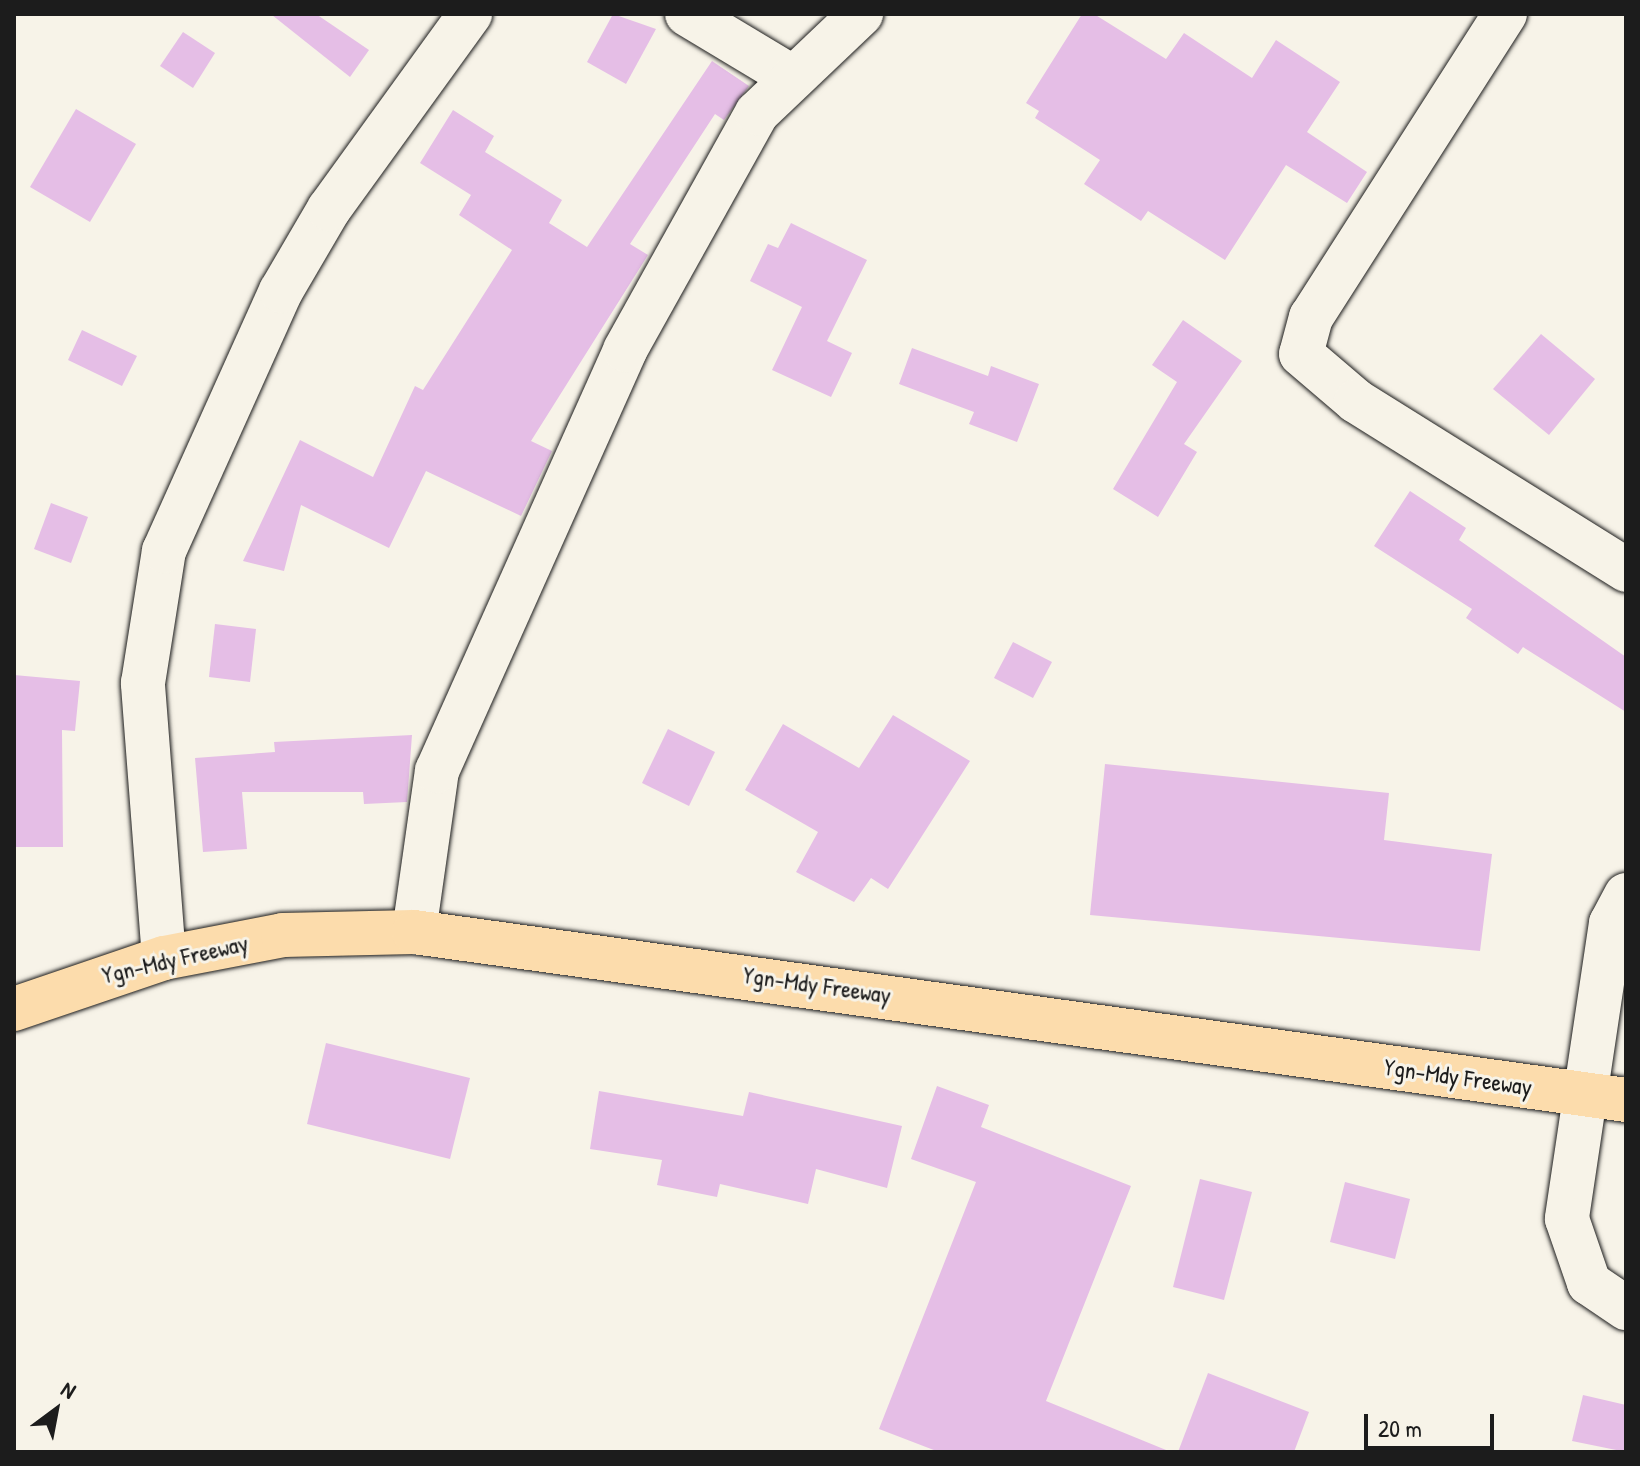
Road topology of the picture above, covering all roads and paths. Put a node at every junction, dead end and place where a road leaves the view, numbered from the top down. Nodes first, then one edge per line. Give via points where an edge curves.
1 (470, 14) edge
2 (687, 14) edge
3 (861, 14) edge
4 (1505, 14) edge
5 (792, 77) junction
6 (1626, 570) edge
7 (1626, 895) edge
8 (414, 932) junction
9 (164, 958) junction
10 (14, 1009) edge
11 (1607, 1098) edge
12 (1626, 1308) edge

1 - 9 street via 329,209 281,291 164,551 143,683
2 - 5 street
3 - 5 street
4 - 6 street via 1311,317 1301,354 1356,401
5 - 8 street via 731,153 658,282 437,771
7 - 11 street via 1611,923
8 - 9 main road, Ygn-Mdy Freeway via 283,935
8 - 11 main road, Ygn-Mdy Freeway
9 - 10 main road, Ygn-Mdy Freeway
11 - 12 street via 1567,1219 1589,1283

